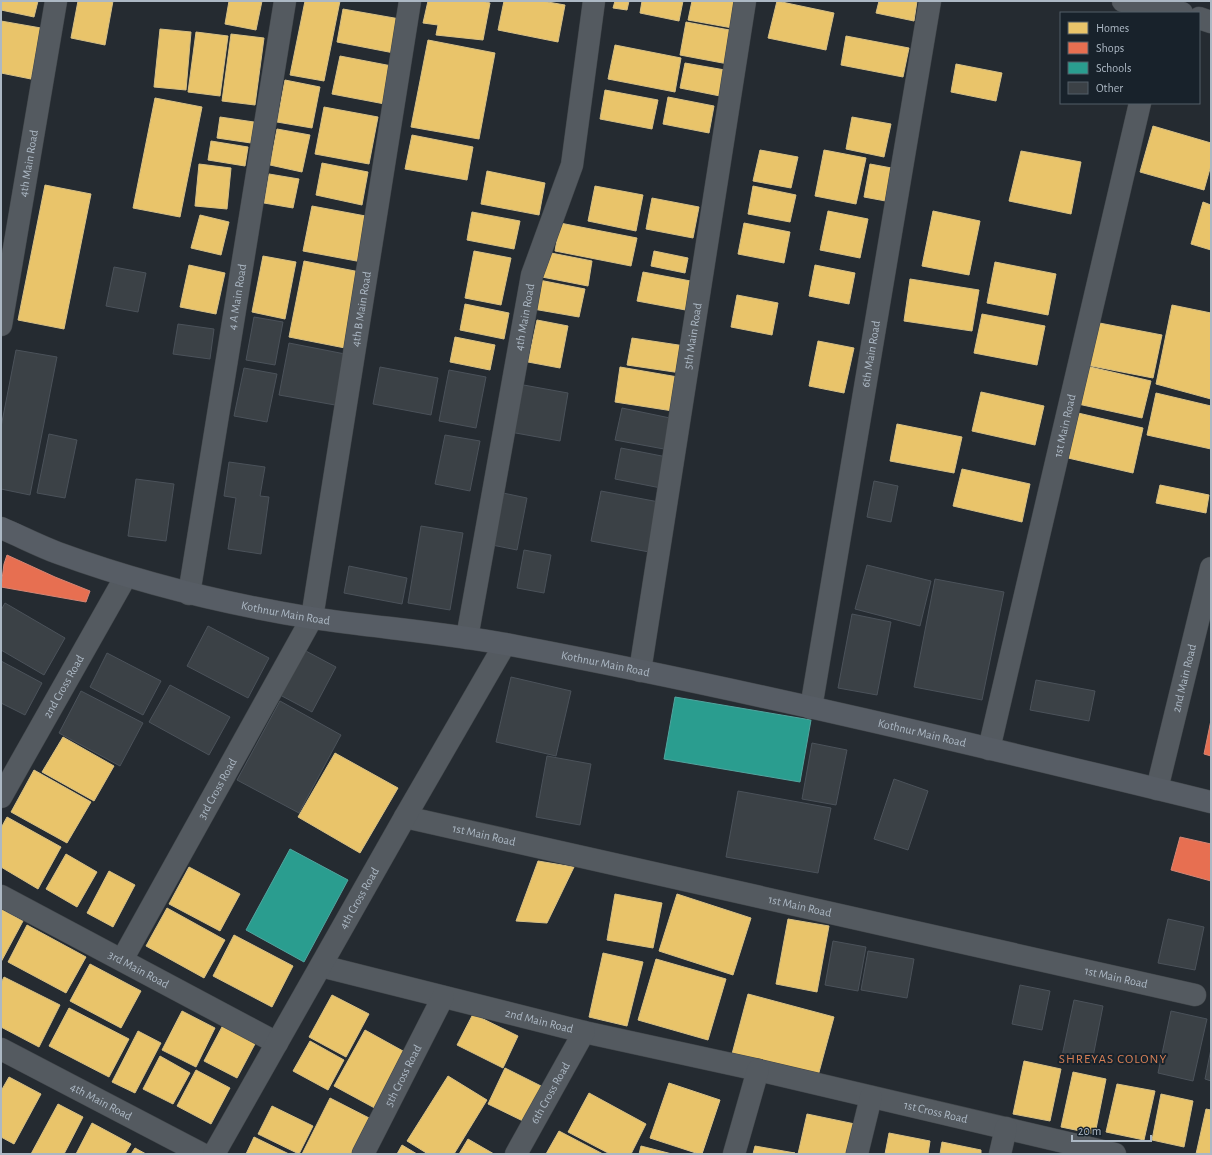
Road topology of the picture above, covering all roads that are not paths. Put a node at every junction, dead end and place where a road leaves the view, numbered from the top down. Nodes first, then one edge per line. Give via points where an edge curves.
1 (56, 1) edge
2 (285, 1) edge
3 (410, 1) edge
4 (594, 1) edge
5 (745, 1) edge
6 (930, 1) edge
7 (1123, 1) edge
8 (1168, 9) edge
9 (1200, 18) edge
10 (1211, 22) edge
11 (1140, 104) edge
12 (1, 325) edge
13 (1, 528) edge
14 (1211, 568) edge
15 (126, 576) junction
16 (190, 594) junction
17 (312, 618) junction
18 (467, 638) junction
19 (505, 644) junction
20 (640, 671) junction
21 (811, 708) junction
22 (989, 749) junction
23 (1157, 789) junction
24 (1, 796) edge
25 (1211, 802) edge
26 (405, 817) junction
27 (1, 896) edge
28 (122, 960) junction
29 (321, 966) junction
30 (1195, 995) dead end
31 (443, 997) junction
32 (584, 1032) junction
33 (277, 1043) junction
34 (1, 1049) edge
35 (758, 1070) junction
36 (871, 1096) junction
37 (1006, 1128) junction
38 (202, 1154) edge
39 (214, 1154) edge
40 (363, 1154) edge
41 (516, 1154) edge
42 (734, 1154) edge
43 (857, 1154) edge
44 (1000, 1154) edge
45 (1115, 1154) edge

1 - 12 street, 4th Main Road
2 - 16 street, 4 A Main Road
3 - 17 street, 4th B Main Road
4 - 18 street, 4th Main Road via 572,165 532,275
5 - 20 street, 5th Main Road
6 - 21 street, 6th Main Road
7 - 8 street
9 - 10 street
11 - 22 street, 1st Main Road
13 - 15 main road, Kothnur Main Road via 56,553
14 - 23 street, 2nd Main Road
15 - 16 main road, Kothnur Main Road
15 - 24 street, 2nd Cross Road
16 - 17 main road, Kothnur Main Road
17 - 18 main road, Kothnur Main Road
17 - 28 street, 3rd Cross Road
18 - 19 main road, Kothnur Main Road
19 - 20 main road, Kothnur Main Road
19 - 26 street, 4th Cross Road
20 - 21 main road, Kothnur Main Road
21 - 22 main road, Kothnur Main Road
22 - 23 main road, Kothnur Main Road
23 - 25 main road, Kothnur Main Road
26 - 29 street, 4th Cross Road
26 - 30 street, 1st Main Road
27 - 28 street, 3rd Main Road
28 - 33 street, 3rd Main Road
29 - 31 street, 2nd Main Road
29 - 33 street, 4th Cross Road
31 - 32 street, 2nd Main Road
31 - 40 street, 5th Cross Road
32 - 35 street, 2nd Main Road
32 - 41 street, 6th Cross Road
33 - 39 street, 4th Cross Road
34 - 38 street, 4th Main Road
35 - 36 street, 1st Cross Road
35 - 42 street
36 - 37 street, 1st Cross Road
36 - 43 street
37 - 44 street
37 - 45 street, 1st Cross Road

